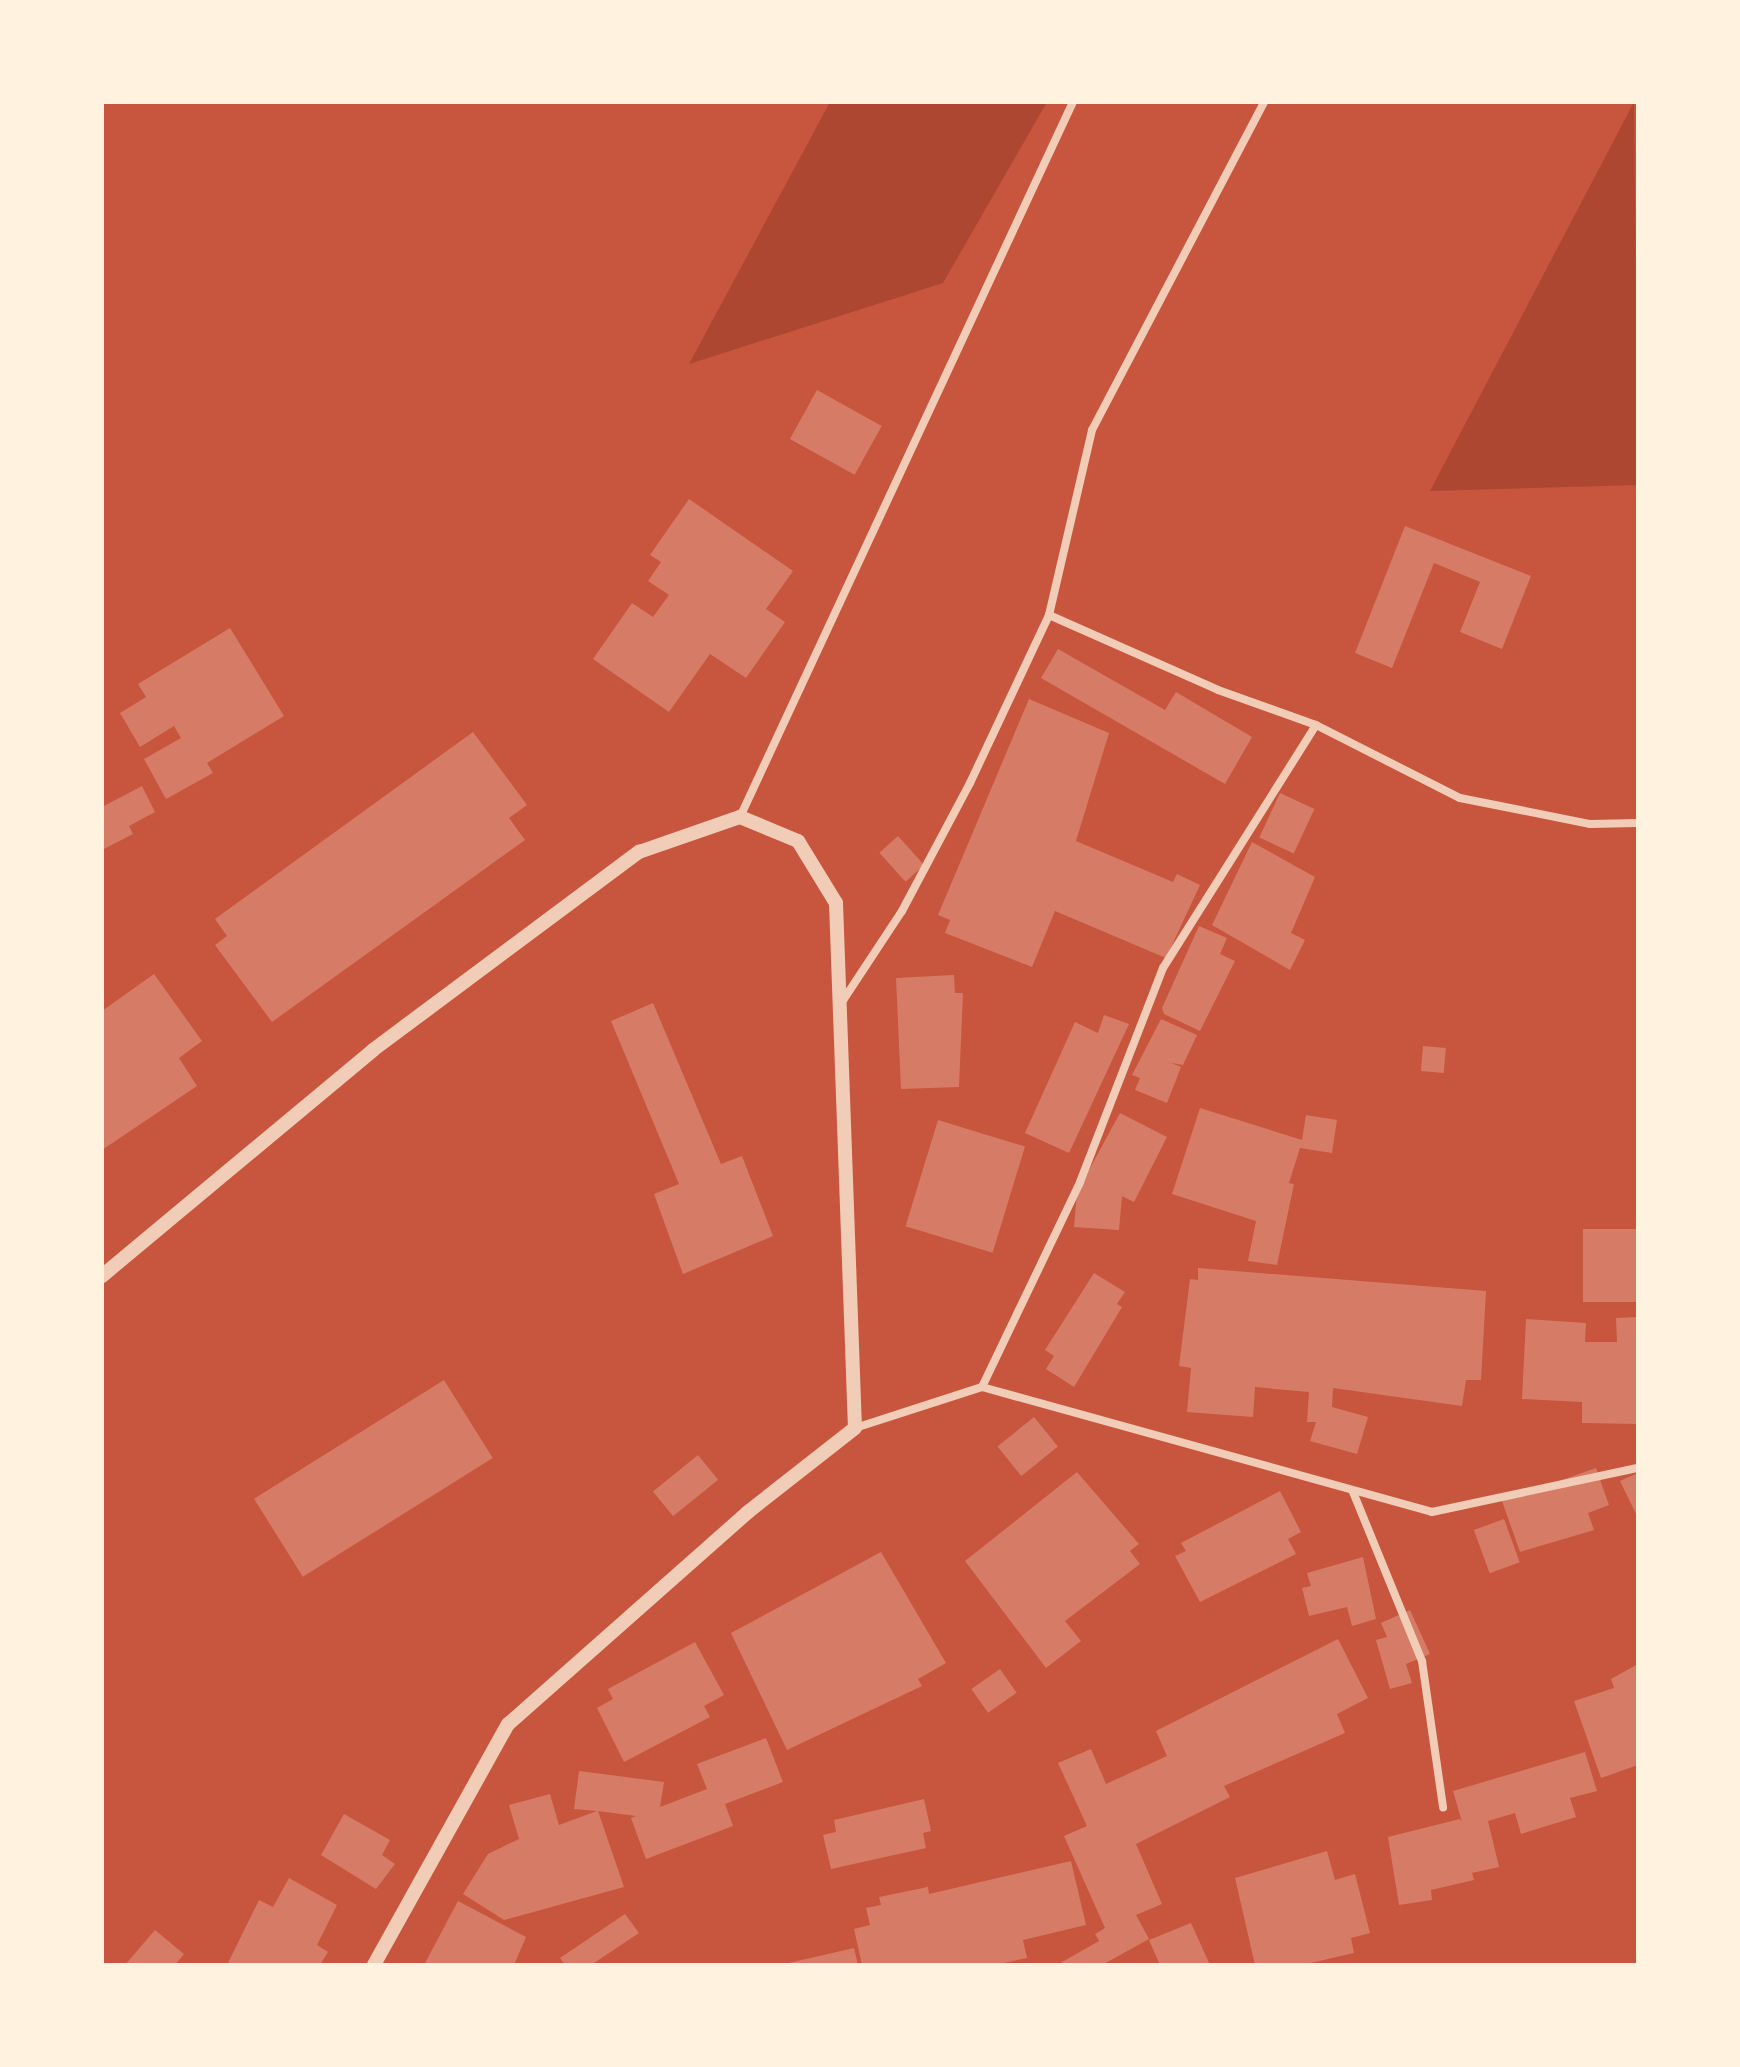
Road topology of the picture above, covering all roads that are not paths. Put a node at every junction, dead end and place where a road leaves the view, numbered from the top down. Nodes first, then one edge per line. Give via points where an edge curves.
1 (1073, 102) edge
2 (1264, 102) edge
3 (1049, 615) junction
4 (1316, 725) junction
5 (740, 817) junction
6 (1638, 823) edge
7 (840, 1006) junction
8 (102, 1276) edge
9 (982, 1387) junction
10 (855, 1428) junction
11 (1638, 1468) edge
12 (1353, 1492) junction
13 (1443, 1807) dead end
14 (374, 1965) edge

1 - 5 street
2 - 3 street via 1092,430
3 - 4 street via 1218,690
3 - 7 street via 902,911
4 - 6 street via 1460,798 1590,824
4 - 9 street via 1163,968 1080,1182
5 - 7 street via 798,841 836,903
5 - 8 street via 639,852 373,1050
7 - 10 street
9 - 10 street
9 - 12 street
10 - 14 street via 748,1512 508,1724
11 - 12 street via 1432,1512
12 - 13 street via 1422,1661

